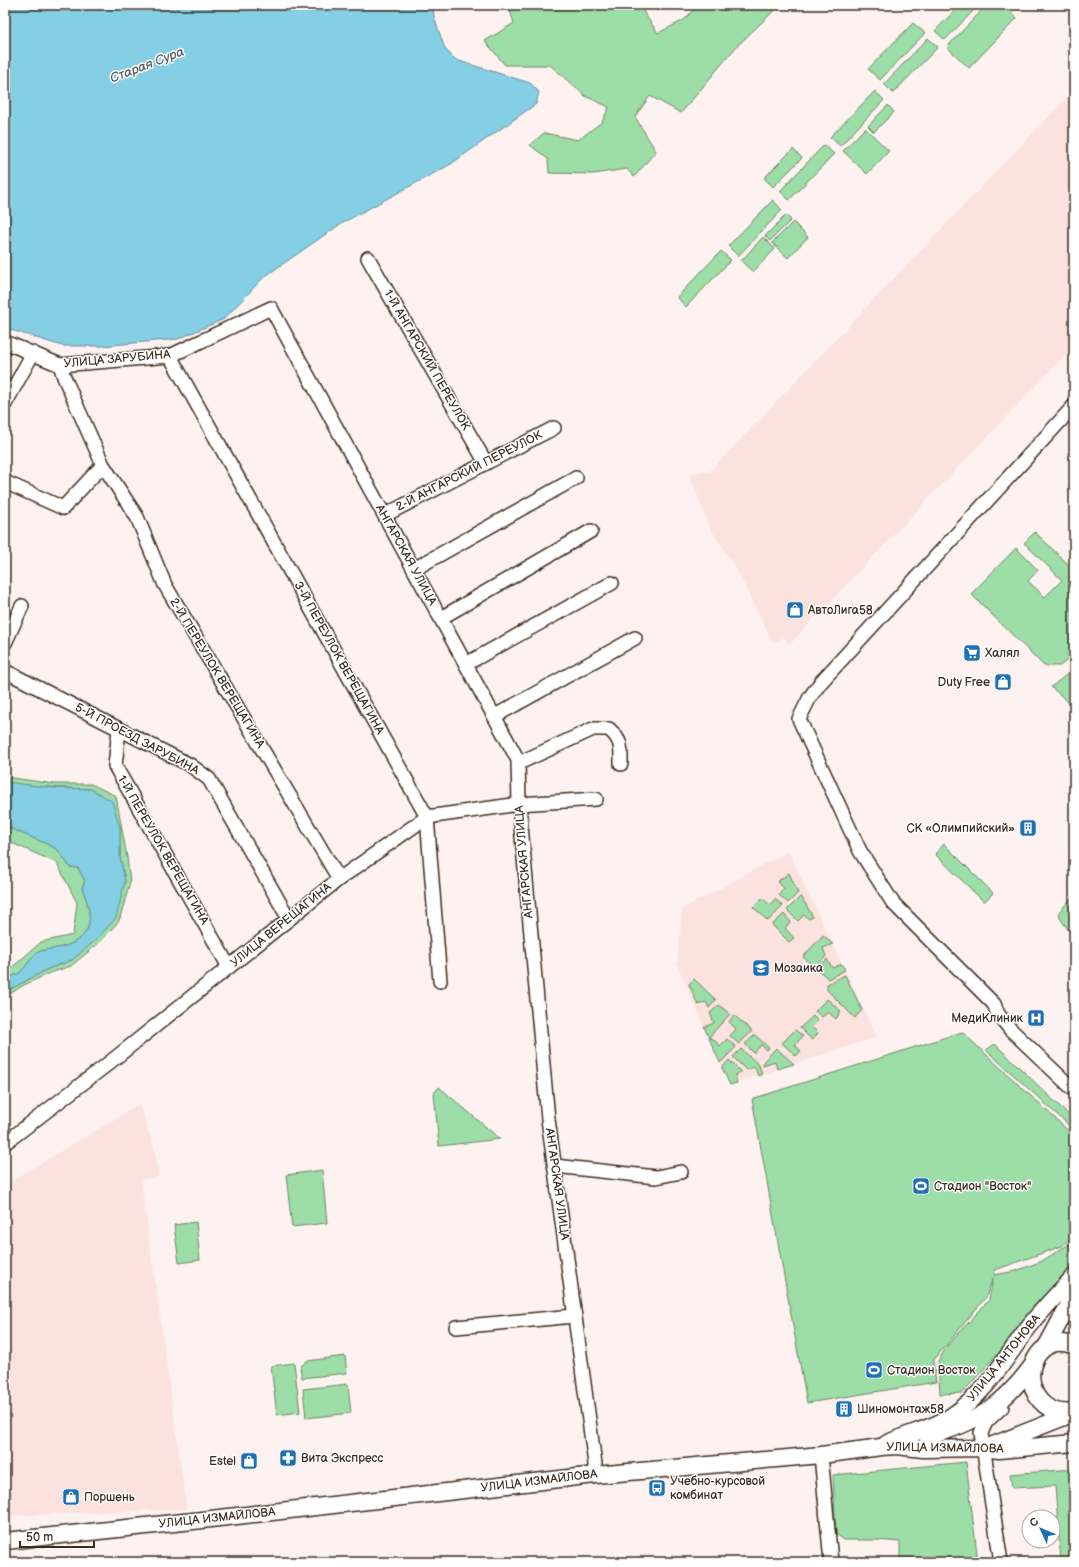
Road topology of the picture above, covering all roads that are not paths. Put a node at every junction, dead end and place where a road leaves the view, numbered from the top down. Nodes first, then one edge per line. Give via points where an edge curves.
1 (368, 258) dead end
2 (271, 308) joint
3 (5, 342) edge
4 (33, 353) junction
5 (170, 356) junction
6 (60, 365) junction
7 (5, 404) edge
8 (1074, 406) edge
9 (554, 428) dead end
10 (486, 463) junction
11 (103, 465) junction
12 (576, 478) dead end
13 (5, 482) edge
14 (385, 515) junction
15 (591, 531) dead end
16 (414, 569) junction
17 (612, 583) dead end
18 (22, 606) dead end
19 (441, 618) junction
20 (635, 638) dead end
21 (5, 643) edge
22 (466, 664) junction
23 (5, 671) edge
24 (495, 716) junction
25 (120, 729) junction
26 (518, 763) junction
27 (621, 764) dead end
28 (596, 798) dead end
29 (519, 804) junction
30 (427, 817) junction
31 (339, 879) junction
32 (289, 919) junction
33 (229, 967) junction
34 (440, 981) dead end
35 (1074, 1090) edge
36 (5, 1143) edge
37 (555, 1166) junction
38 (682, 1172) dead end
39 (1074, 1276) edge
40 (1074, 1295) edge
41 (574, 1316) junction
42 (456, 1327) dead end
43 (1074, 1345) edge
44 (1046, 1347) junction
45 (1032, 1366) junction
46 (1008, 1395) junction
47 (1069, 1414) edge
48 (1074, 1443) edge
49 (897, 1446) junction
50 (881, 1447) junction
51 (984, 1448) junction
52 (821, 1455) junction
53 (595, 1475) junction
54 (5, 1541) edge
55 (831, 1562) edge
56 (1002, 1562) edge

1 - 10 street, 1-Й АНГАРСКИЙ ПЕРЕУЛОК
2 - 5 street, УЛИЦА ЗАРУБИНА
2 - 14 street, АНГАРСКАЯ УЛИЦА
3 - 4 street, УЛИЦА ЗАРУБИНА
4 - 6 street, УЛИЦА ЗАРУБИНА
4 - 7 street
5 - 6 street, УЛИЦА ЗАРУБИНА
5 - 30 street, 3-Й ПЕРЕУЛОК ВЕРЕЩАГИНА
6 - 11 street, 2-Й ПЕРЕУЛОК ВЕРЕЩАГИНА
8 - 35 street via 821,682 799,719 860,851 893,903 994,1004 998,1014 1010,1029
9 - 10 street, 2-Й АНГАРСКИЙ ПЕРЕУЛОК
10 - 14 street, 2-Й АНГАРСКИЙ ПЕРЕУЛОК
11 - 13 street via 63,508
11 - 31 street, 2-Й ПЕРЕУЛОК ВЕРЕЩАГИНА via 137,516 165,585
12 - 16 street
14 - 16 street, АНГАРСКАЯ УЛИЦА
15 - 19 street
16 - 19 street, АНГАРСКАЯ УЛИЦА
17 - 22 street
18 - 21 street
19 - 22 street, АНГАРСКАЯ УЛИЦА
20 - 24 street
22 - 24 street, АНГАРСКАЯ УЛИЦА
23 - 25 street, 5-Й ПРОЕЗД ЗАРУБИНА
24 - 26 street, АНГАРСКАЯ УЛИЦА
25 - 32 street, 5-Й ПРОЕЗД ЗАРУБИНА via 190,764 209,779
25 - 33 street, 1-Й ПЕРЕУЛОК ВЕРЕЩАГИНА via 115,766
26 - 27 street via 593,729 609,729 618,738 621,746
26 - 29 street, АНГАРСКАЯ УЛИЦА
28 - 29 street, УЛИЦА ВЕРЕЩАГИНА
29 - 30 street, УЛИЦА ВЕРЕЩАГИНА
29 - 37 street, АНГАРСКАЯ УЛИЦА via 548,1119
30 - 31 street, УЛИЦА ВЕРЕЩАГИНА
30 - 34 street, 3-Й ПЕРЕУЛОК ВЕРЕЩАГИНА
31 - 32 street, УЛИЦА ВЕРЕЩАГИНА
32 - 33 street, УЛИЦА ВЕРЕЩАГИНА
33 - 36 street, УЛИЦА ВЕРЕЩАГИНА
37 - 38 street via 656,1176
37 - 41 street, АНГАРСКАЯ УЛИЦА
39 - 50 main road, УЛИЦА АНТОНОВА via 1028,1328 990,1380 965,1406 942,1422
40 - 44 main road
41 - 42 street
41 - 53 street, АНГАРСКАЯ УЛИЦА
43 - 44 main road via 1056,1343
44 - 45 main road
45 - 46 main road
45 - 47 main road via 1031,1382 1034,1392 1044,1404
46 - 49 main road via 991,1409 955,1429
46 - 51 street via 1005,1403 983,1428
47 - 51 main road
48 - 51 main road, УЛИЦА ИЗМАЙЛОВА via 999,1450
49 - 50 main road, УЛИЦА ИЗМАЙЛОВА
49 - 51 main road, УЛИЦА ИЗМАЙЛОВА via 923,1449
50 - 52 main road, УЛИЦА ИЗМАЙЛОВА
51 - 56 street
52 - 53 main road, УЛИЦА ИЗМАЙЛОВА
52 - 55 street
53 - 54 main road, УЛИЦА ИЗМАЙЛОВА

